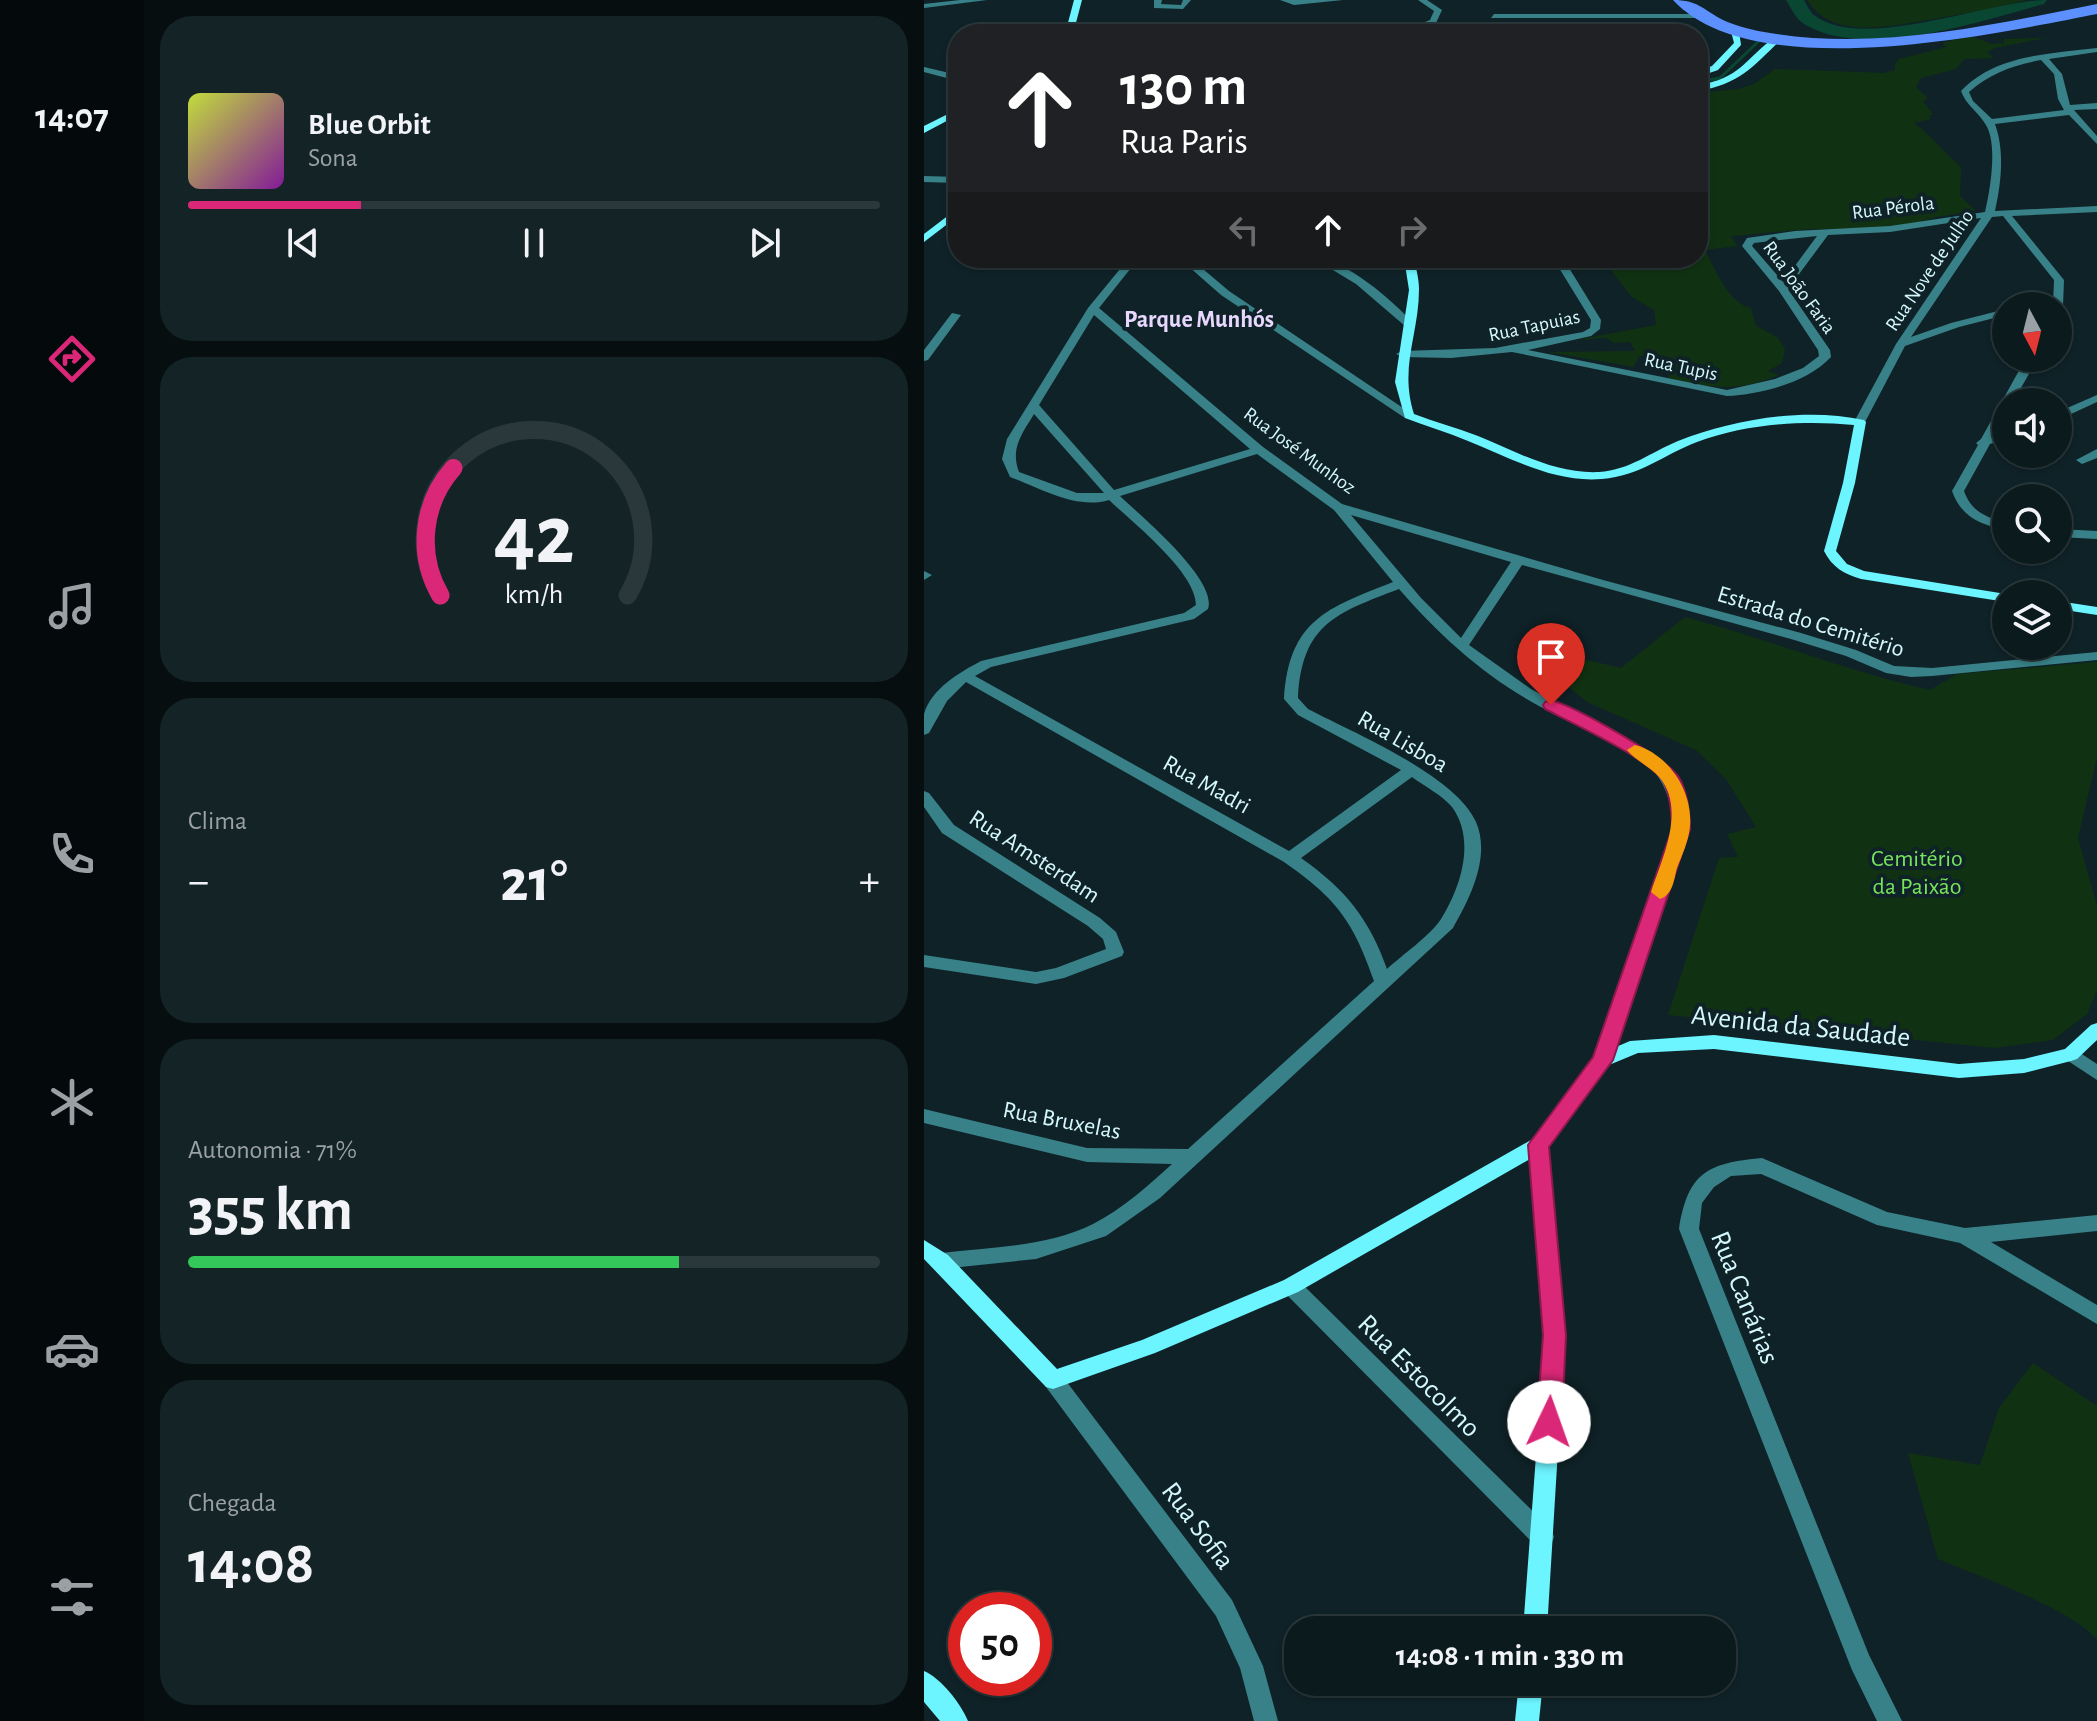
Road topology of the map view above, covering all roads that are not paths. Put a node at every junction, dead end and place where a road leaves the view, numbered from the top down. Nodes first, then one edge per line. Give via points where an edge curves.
1 (983, 0) edge
2 (1078, 0) edge
3 (1158, 0) edge
4 (1187, 0) edge
5 (1284, 0) edge
6 (1339, 0) edge
7 (1422, 0) edge
8 (1681, 0) edge
9 (924, 6) edge
10 (1698, 8) edge
11 (2097, 11) edge
12 (1494, 16) dead end
13 (1072, 24) edge
14 (1429, 24) edge
15 (1777, 26) junction
16 (1735, 31) junction
17 (2097, 50) edge
18 (2044, 58) junction
19 (924, 69) edge
20 (1708, 70) edge
21 (948, 75) edge
22 (1708, 86) edge
23 (2097, 106) edge
24 (2069, 110) junction
25 (948, 117) edge
26 (1990, 122) junction
27 (924, 130) edge
28 (2097, 141) edge
29 (925, 180) edge
30 (948, 180) edge
31 (2097, 209) edge
32 (2005, 213) junction
33 (1989, 214) junction
34 (948, 224) edge
35 (948, 227) edge
36 (1825, 232) junction
37 (924, 239) edge
38 (1747, 246) joint
39 (924, 252) edge
40 (1126, 268) edge
41 (1196, 268) edge
42 (1336, 268) edge
43 (1411, 268) edge
44 (1564, 268) edge
45 (1783, 289) junction
46 (2057, 292) edge
47 (1093, 308) junction
48 (956, 315) dead end
49 (1992, 316) edge
50 (1409, 324) junction
51 (1901, 344) junction
52 (1824, 350) joint
53 (1517, 351) junction
54 (1402, 354) junction
55 (924, 358) edge
56 (2024, 372) edge
57 (2097, 398) edge
58 (1033, 405) junction
59 (2072, 410) edge
60 (1409, 416) junction
61 (1860, 422) junction
62 (1992, 440) edge
63 (1982, 443) junction
64 (1259, 450) junction
65 (2097, 453) edge
66 (2082, 460) dead end
67 (1113, 496) junction
68 (1338, 507) junction
69 (1992, 523) edge
70 (2072, 534) edge
71 (2097, 535) edge
72 (1519, 560) junction
73 (1401, 584) junction
74 (1992, 596) edge
75 (2072, 607) edge
76 (2097, 611) edge
77 (1462, 646) junction
78 (2097, 656) edge
79 (963, 675) junction
80 (924, 730) edge
81 (1412, 770) junction
82 (924, 796) edge
83 (1290, 858) junction
84 (924, 961) edge
85 (1382, 981) junction
86 (2097, 1030) edge
87 (2071, 1054) junction
88 (1603, 1060) junction
89 (2097, 1073) edge
90 (924, 1116) edge
91 (1538, 1145) junction
92 (1193, 1157) junction
93 (2097, 1223) edge
94 (1965, 1236) junction
95 (932, 1255) edge
96 (1291, 1286) junction
97 (2097, 1315) edge
98 (1053, 1380) junction
99 (1543, 1537) junction
100 (1536, 1616) edge
101 (924, 1683) edge
102 (1530, 1696) edge
103 (956, 1721) edge
104 (1266, 1721) edge
105 (1527, 1721) edge
106 (1890, 1721) edge

1 - 9 street
2 - 13 street
3 - 4 street via 1161,8 1183,7
5 - 6 street
7 - 14 street via 1438,10
8 - 10 main road
10 - 12 street
10 - 15 main road
10 - 16 main road
11 - 15 main road via 1928,40 1866,43
15 - 16 main road
15 - 22 street via 1739,78
16 - 20 street via 1738,43
17 - 18 street
18 - 24 street via 2062,81 2062,99
18 - 26 street via 1987,72 1965,91
19 - 21 street
23 - 24 street
24 - 26 street
24 - 28 street
25 - 27 street
26 - 33 street, Rua Nove de Julho via 1996,182
29 - 30 street
31 - 32 street, Rua Pérola
32 - 33 street, Rua Pérola
32 - 46 street via 2055,272
33 - 36 street, Rua Pérola via 1890,229
33 - 51 street, Rua Nove de Julho
34 - 37 street
35 - 39 street
36 - 38 street, Rua Pérola via 1759,237
36 - 45 street
38 - 45 street, Rua João Faria
40 - 47 street
41 - 60 street
42 - 50 street
43 - 50 street
44 - 53 street, Rua Tapuias via 1597,325 1587,334
45 - 52 street, Rua João Faria
47 - 58 street
47 - 64 street, Rua José Munhoz
48 - 55 street
49 - 51 street
50 - 54 street
51 - 61 street, Rua Nove de Julho
52 - 53 street, Rua Tupis via 1821,362 1802,372 1738,393
53 - 54 street, Rua Tapuias
54 - 60 street via 1399,377
56 - 63 street
57 - 59 street
58 - 67 street
58 - 67 street via 1008,449 1014,474 1075,497
60 - 61 street via 1545,471 1593,475 1642,468 1696,438 1763,424 1828,417
61 - 74 street via 1830,551 1833,560 1861,575
62 - 63 street
63 - 69 street via 1958,491 1961,503
64 - 67 street
64 - 68 street, Rua José Munhoz
65 - 66 street
67 - 79 street via 1189,571 1203,606 1189,616 1024,652
68 - 72 street, Rua José Munhoz
68 - 73 street
70 - 71 street
72 - 77 street
72 - 78 street, Estrada do Cemitério via 1796,636 1901,672
73 - 77 street
73 - 81 street, Rua Lisboa via 1339,608 1316,623 1298,649 1290,675 1291,699 1303,712
75 - 76 street
77 - 88 street via 1507,681 1653,761 1671,779 1681,829
79 - 80 street via 936,702
79 - 83 street, Rua Madri
81 - 83 street
81 - 85 street, Rua Lisboa via 1456,802 1469,824 1473,851 1468,880 1447,924
82 - 84 street, Rua Amsterdam via 948,829 1094,922 1110,936 1116,952 1036,978
83 - 85 street, Rua Madri via 1348,905 1363,928
85 - 92 street, Rua Lisboa
86 - 87 street, Avenida da Saudade
87 - 88 street, Avenida da Saudade via 2024,1066 1959,1071 1700,1042 1636,1046
87 - 89 street
88 - 91 street
90 - 92 street, Rua Bruxelas via 1087,1155
91 - 96 street
91 - 99 street via 1555,1335
92 - 95 street, Rua Lisboa via 1099,1230 1036,1251
93 - 94 street, Rua Canárias
94 - 97 street
94 - 106 street, Rua Canárias via 1884,1219 1762,1166 1727,1169 1707,1182 1693,1201 1689,1229 1860,1662
95 - 98 street
96 - 98 street via 1148,1347
96 - 99 street, Rua Estocolmo
98 - 104 street, Rua Sofia via 1224,1608 1251,1666
99 - 100 street
101 - 103 street
102 - 105 street

